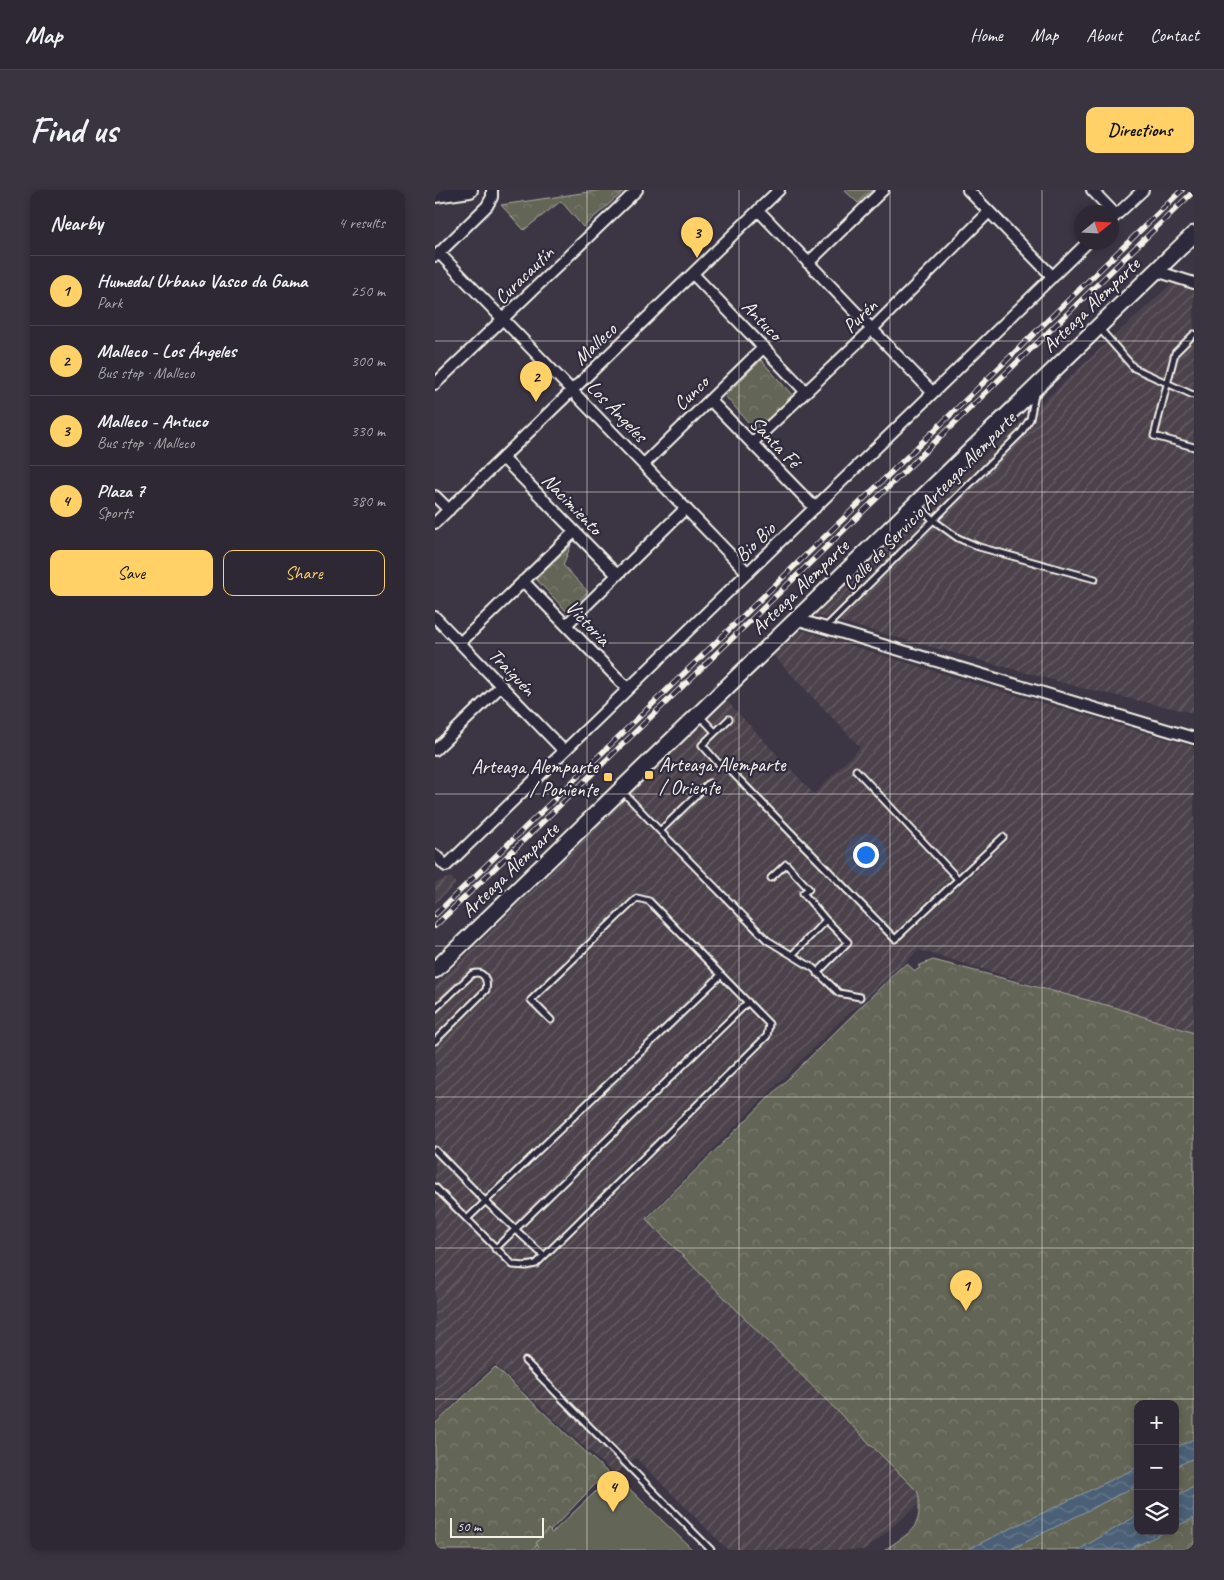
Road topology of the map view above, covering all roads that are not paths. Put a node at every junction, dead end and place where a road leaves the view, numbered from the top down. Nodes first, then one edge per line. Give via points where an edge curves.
1 (470, 190) edge
2 (492, 190) edge
3 (637, 190) edge
4 (779, 190) edge
5 (883, 190) edge
6 (968, 190) edge
7 (1092, 190) edge
8 (1143, 190) edge
9 (435, 195) edge
10 (1104, 205) edge
11 (758, 210) junction
12 (989, 212) junction
13 (1119, 213) edge
14 (1194, 234) edge
15 (1080, 250) edge
16 (437, 255) edge
17 (808, 263) junction
18 (1155, 271) junction
19 (693, 274) junction
20 (1053, 277) junction
21 (1194, 283) edge
22 (503, 319) junction
23 (1098, 326) junction
24 (872, 329) junction
25 (1194, 334) edge
26 (764, 347) junction
27 (435, 384) edge
28 (1167, 384) junction
29 (1036, 386) junction
30 (572, 390) junction
31 (806, 392) junction
32 (933, 393) junction
33 (1193, 395) dead end
34 (710, 400) junction
35 (752, 443) junction
36 (1194, 447) edge
37 (503, 458) junction
38 (644, 464) junction
39 (435, 496) edge
40 (916, 503) junction
41 (686, 508) junction
42 (815, 508) junction
43 (449, 510) junction
44 (933, 520) junction
45 (435, 523) edge
46 (574, 532) junction
47 (748, 572) junction
48 (617, 575) junction
49 (1095, 579) dead end
50 (523, 581) junction
51 (435, 618) edge
52 (796, 619) junction
53 (566, 625) junction
54 (825, 628) junction
55 (460, 643) junction
56 (501, 686) junction
57 (628, 689) junction
58 (699, 715) junction
59 (729, 719) dead end
60 (715, 732) junction
61 (1194, 738) edge
62 (436, 749) edge
63 (564, 751) junction
64 (856, 770) dead end
65 (709, 783) dead end
66 (622, 790) junction
67 (660, 831) junction
68 (1003, 837) dead end
69 (435, 855) edge
70 (771, 878) dead end
71 (958, 879) junction
72 (826, 920) junction
73 (792, 955) junction
74 (435, 970) edge
75 (817, 973) junction
76 (721, 975) junction
77 (860, 996) dead end
78 (748, 1002) junction
79 (435, 1009) edge
80 (551, 1020) dead end
81 (435, 1042) edge
82 (435, 1150) edge
83 (435, 1186) edge
84 (485, 1201) junction
85 (467, 1219) junction
86 (515, 1229) junction
87 (495, 1249) junction
88 (544, 1256) junction
89 (525, 1361) dead end
90 (711, 1550) edge

1 - 9 street
2 - 16 street via 487,206
3 - 22 street, Curacautín
4 - 11 street, Malleco
5 - 17 street
6 - 12 street
7 - 10 street
8 - 13 street
11 - 17 street
11 - 19 street, Malleco
12 - 20 street
12 - 24 street, Purén
14 - 18 main road, Arteaga Alemparte
15 - 20 street, Bio Bio
16 - 22 street, Los Ángeles
17 - 24 street
18 - 21 street
18 - 23 main road, Arteaga Alemparte
19 - 26 street, Antuco
19 - 30 street, Malleco
20 - 32 street, Bio Bio
22 - 27 street, Curacautín
22 - 30 street, Los Ángeles
23 - 28 lane via 1134,368
23 - 29 main road, Arteaga Alemparte
24 - 31 street, Purén
24 - 32 street
25 - 28 lane via 1175,353
26 - 31 street, Antuco
26 - 34 street, Cunco
28 - 33 lane
28 - 36 lane via 1154,436
29 - 40 main road, Arteaga Alemparte
29 - 44 lane, Calle de Servicio Arteaga Alemparte via 1030,419 1020,434
30 - 37 street, Malleco
30 - 38 street, Los Ángeles
31 - 35 street, Purén
32 - 42 street, Bio Bio
34 - 35 street, Santa Fé
34 - 38 street, Cunco
35 - 42 street, Santa Fé
37 - 43 street, Malleco
37 - 46 street, Nacimiento
38 - 41 street, Los Ángeles
39 - 43 street
40 - 44 lane
40 - 52 main road, Arteaga Alemparte
41 - 47 street, Los Ángeles
41 - 48 street
42 - 47 street, Bio Bio
43 - 45 street, Malleco
44 - 49 lane via 979,548
44 - 54 lane, Calle de Servicio Arteaga Alemparte
46 - 48 street, Nacimiento
46 - 50 street
47 - 57 street, Bio Bio
48 - 53 street
50 - 53 street, Victoria
50 - 55 street
51 - 55 street, Traiguén
52 - 54 street
52 - 58 main road, Arteaga Alemparte
53 - 57 street, Victoria
54 - 61 street
55 - 56 street, Traiguén
56 - 62 street
56 - 63 street, Traiguén
57 - 63 street, Bio Bio
58 - 60 lane
58 - 66 main road, Arteaga Alemparte
59 - 60 lane
60 - 71 lane via 702,745 895,938
63 - 69 street, Bio Bio via 446,866
64 - 71 lane
65 - 67 lane
66 - 67 lane
66 - 74 main road, Arteaga Alemparte
67 - 73 lane via 767,940
68 - 71 lane
70 - 72 lane via 786,864 809,889 803,893
72 - 73 lane
72 - 75 lane via 848,942
73 - 75 lane
75 - 77 lane via 839,993
76 - 78 lane
76 - 80 lane via 649,900 637,898 531,1000
76 - 84 lane
78 - 86 lane
78 - 88 lane via 769,1024 767,1036
79 - 81 lane via 472,974 477,972 486,978 486,990
82 - 84 lane
83 - 85 lane
84 - 85 lane
84 - 86 lane
85 - 87 lane
86 - 87 lane
86 - 88 lane
87 - 88 lane via 513,1265 536,1264
89 - 90 lane

